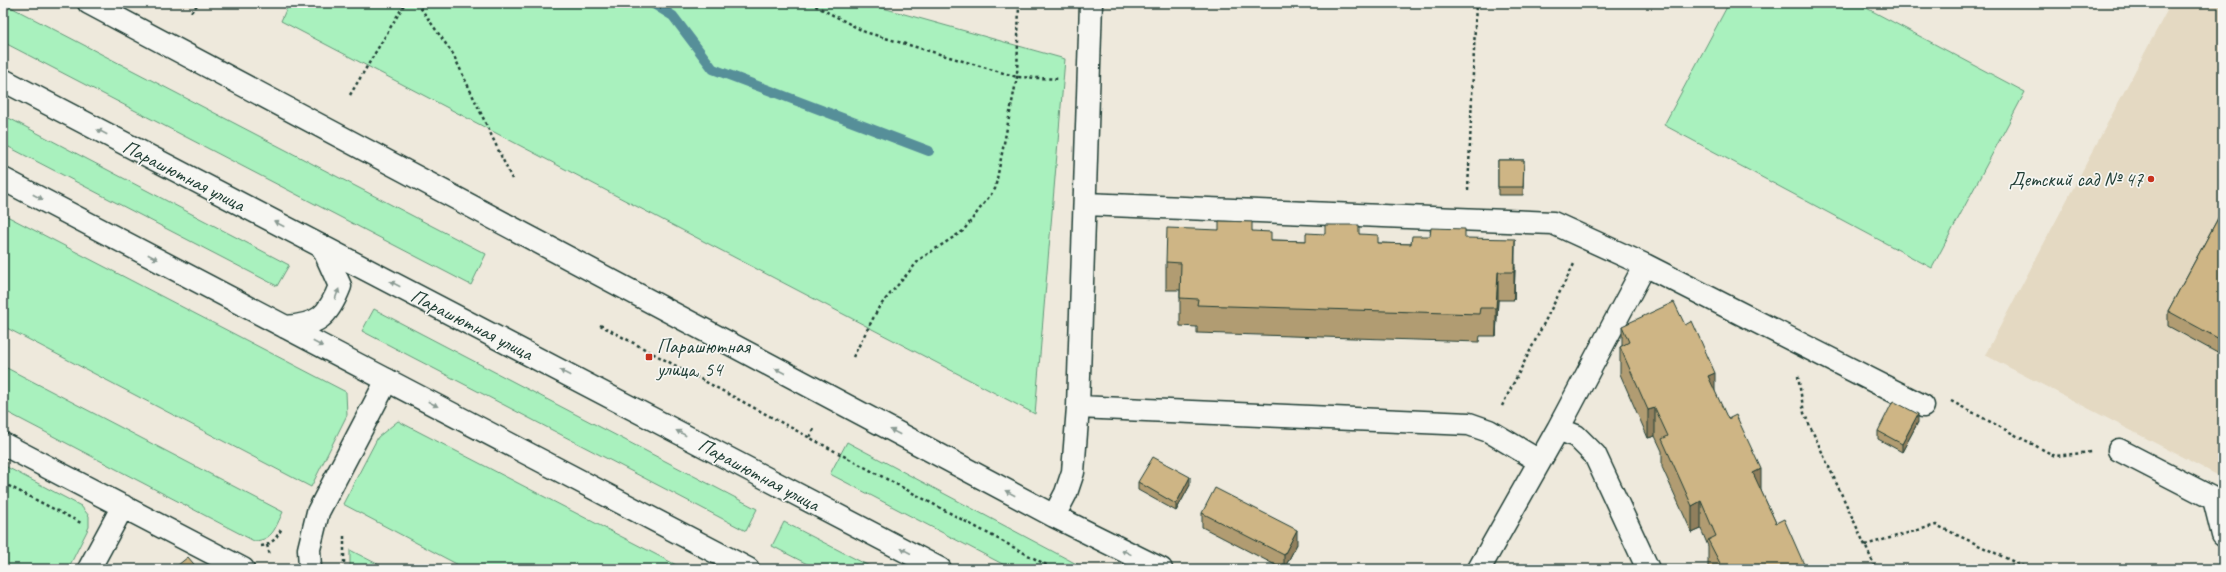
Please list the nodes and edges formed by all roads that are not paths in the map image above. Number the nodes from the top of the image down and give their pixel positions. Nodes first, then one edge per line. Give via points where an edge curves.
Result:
1 (89, 3) edge
2 (1091, 3) edge
3 (3, 80) edge
4 (3, 179) edge
5 (1085, 204) junction
6 (322, 246) junction
7 (1645, 265) junction
8 (285, 327) junction
9 (387, 380) junction
10 (1923, 406) road end
11 (1078, 407) junction
12 (1558, 429) junction
13 (3, 444) edge
14 (2119, 450) road end
15 (1539, 461) junction
16 (123, 506) junction
17 (1054, 516) junction
18 (2223, 536) edge
19 (89, 569) edge
20 (243, 569) edge
21 (310, 569) edge
22 (748, 569) edge
23 (940, 569) edge
24 (1160, 569) edge
25 (1479, 569) edge
26 (1648, 569) edge

17 -> 1 main road
2 - 5 main road
6 -> 3 main road, Парашютная улица
4 -> 8 main road
5 - 7 main road via 1553,223
5 - 11 main road
8 -> 6 main road via 306,326 323,317 334,303 340,286
23 -> 6 main road, Парашютная улица
7 - 10 main road
7 - 12 main road
8 -> 9 main road
9 - 21 main road via 318,512 309,549
9 -> 22 main road
11 - 15 main road via 1469,424 1489,431
11 - 17 main road via 1073,472
12 - 15 main road
12 - 26 main road via 1576,436 1595,455
13 - 16 main road
14 - 18 main road via 2214,499
15 - 25 main road
16 - 19 main road
16 - 20 main road
24 -> 17 main road

